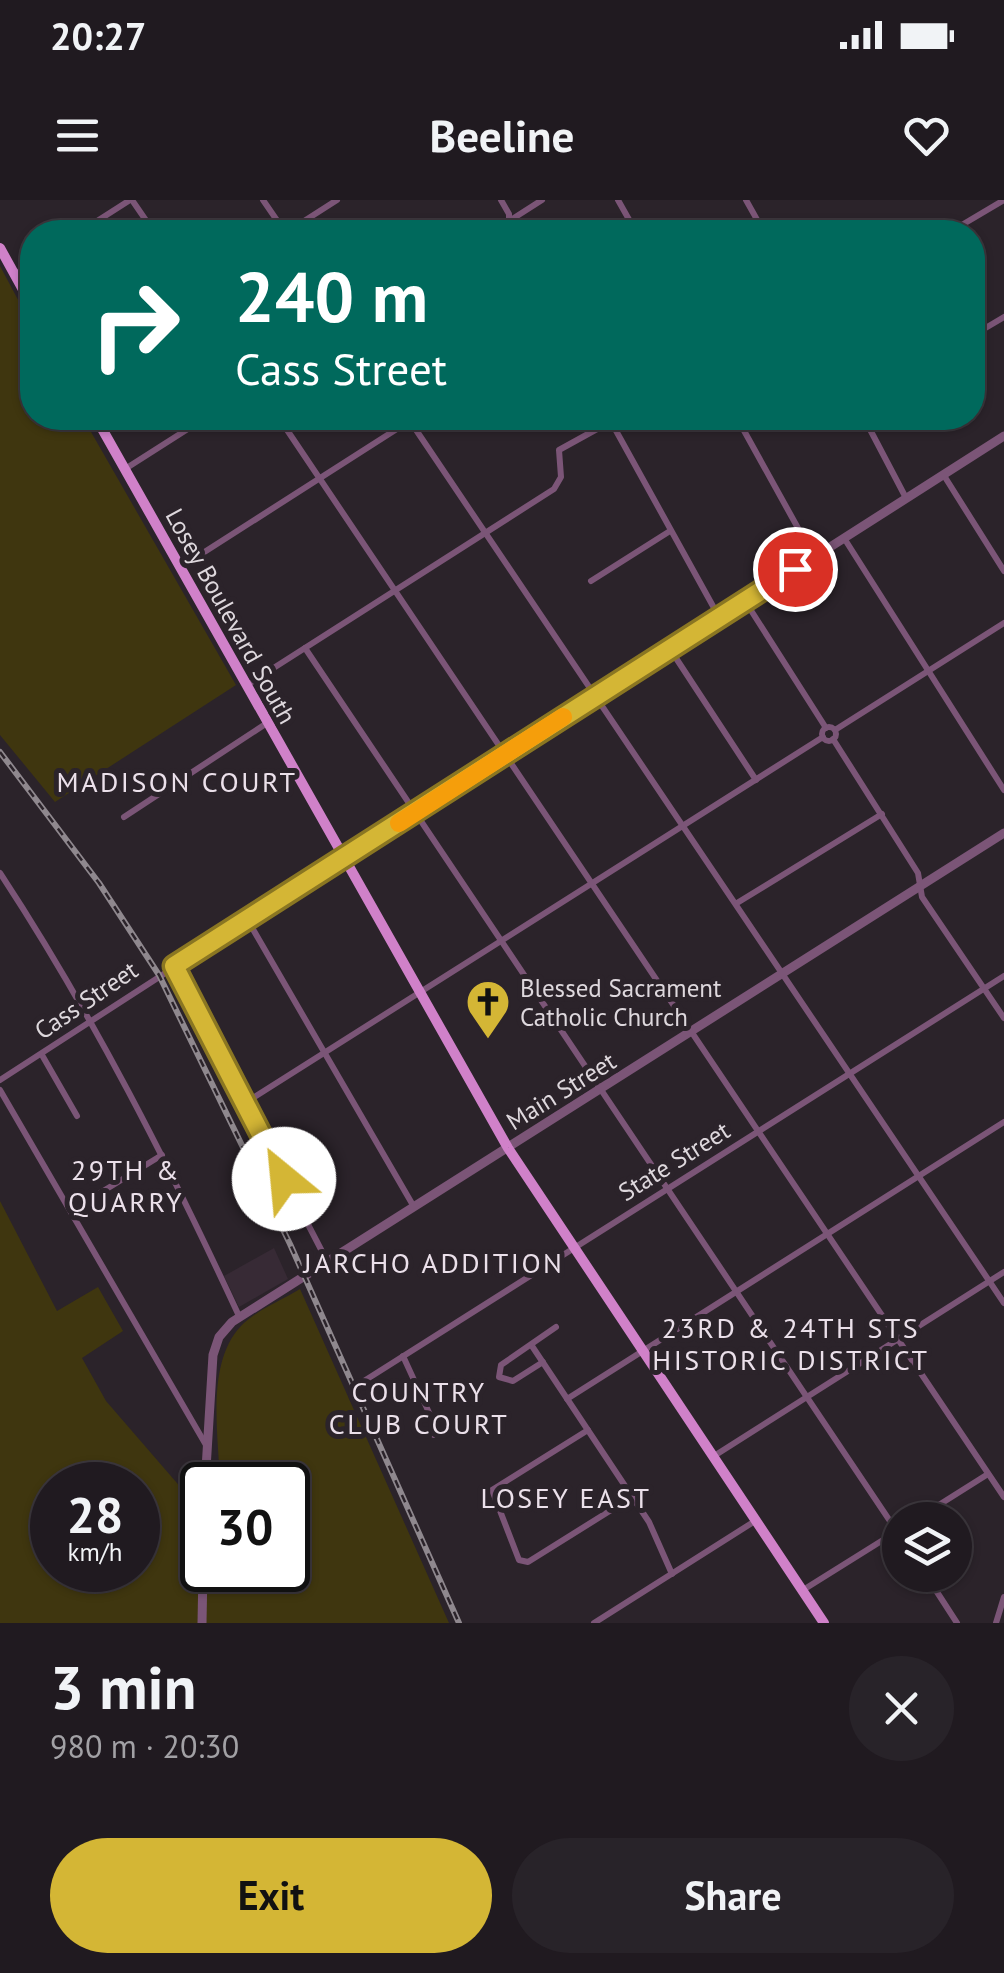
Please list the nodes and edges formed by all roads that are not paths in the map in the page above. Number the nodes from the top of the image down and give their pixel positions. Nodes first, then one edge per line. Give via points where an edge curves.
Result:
1 (132, 200) edge
2 (337, 200) edge
3 (542, 200) edge
4 (1004, 200) edge
5 (100, 220) edge
6 (305, 220) edge
7 (512, 220) edge
8 (970, 220) edge
9 (0, 248) edge
10 (20, 271) edge
11 (15, 274) junction
12 (20, 283) edge
13 (103, 430) edge
14 (187, 430) edge
15 (286, 430) edge
16 (393, 430) edge
17 (419, 430) edge
18 (593, 430) edge
19 (618, 430) edge
20 (744, 430) edge
21 (870, 430) edge
22 (1004, 436) edge
23 (126, 469) junction
24 (943, 474) junction
25 (320, 478) junction
26 (906, 498) junction
27 (488, 531) junction
28 (670, 531) junction
29 (844, 538) junction
30 (814, 556) junction
31 (180, 567) junction
32 (1004, 571) edge
33 (591, 582) dead end
34 (395, 590) junction
35 (746, 601) junction
36 (720, 618) junction
37 (1004, 623) edge
38 (304, 648) junction
39 (670, 649) junction
40 (928, 671) junction
41 (247, 685) junction
42 (596, 695) junction
43 (268, 722) junction
44 (830, 729) junction
45 (823, 737) junction
46 (833, 740) junction
47 (505, 754) junction
48 (756, 780) junction
49 (1004, 790) edge
50 (415, 812) junction
51 (882, 814) junction
52 (124, 817) dead end
53 (684, 826) junction
54 (1004, 833) edge
55 (343, 858) junction
56 (0, 874) edge
57 (593, 884) junction
58 (920, 885) junction
59 (737, 903) junction
60 (247, 919) junction
61 (502, 941) junction
62 (174, 966) junction
63 (784, 973) junction
64 (1004, 976) edge
65 (985, 988) junction
66 (419, 992) junction
67 (1004, 1018) edge
68 (88, 1024) junction
69 (692, 1031) junction
70 (42, 1054) junction
71 (323, 1054) junction
72 (850, 1073) junction
73 (1, 1078) edge
74 (601, 1089) junction
75 (0, 1090) edge
76 (245, 1104) junction
77 (77, 1116) dead end
78 (1004, 1122) edge
79 (759, 1131) junction
80 (508, 1148) junction
81 (162, 1154) junction
82 (920, 1176) junction
83 (668, 1188) junction
84 (100, 1194) dead end
85 (414, 1207) junction
86 (829, 1233) junction
87 (573, 1248) junction
88 (328, 1262) junction
89 (1004, 1272) edge
90 (989, 1281) junction
91 (738, 1291) junction
92 (1004, 1304) edge
93 (239, 1316) junction
94 (556, 1327) dead end
95 (900, 1338) junction
96 (532, 1346) junction
97 (642, 1352) junction
98 (404, 1356) junction
99 (543, 1362) junction
100 (364, 1380) dead end
101 (807, 1396) junction
102 (567, 1399) junction
103 (588, 1430) junction
104 (434, 1436) dead end
105 (209, 1451) junction
106 (712, 1457) junction
107 (208, 1462) edge
108 (988, 1474) junction
109 (632, 1497) junction
110 (1004, 1497) edge
111 (944, 1502) edge
112 (882, 1507) edge
113 (755, 1521) junction
114 (882, 1542) edge
115 (672, 1574) junction
116 (803, 1590) junction
117 (203, 1592) edge
118 (937, 1592) edge
119 (1004, 1598) edge
120 (820, 1622) edge
121 (202, 1623) edge
122 (594, 1623) edge
123 (957, 1623) edge
124 (996, 1623) edge

1 - 5 street
2 - 6 street
3 - 7 street
4 - 8 street
9 - 11 main road
10 - 11 street
11 - 12 main road
13 - 23 main road, Losey Boulevard South
14 - 23 street
15 - 25 street
16 - 25 street
17 - 27 street
18 - 27 street via 559,450 559,484
19 - 28 street
20 - 30 street
21 - 26 street
22 - 24 street, Cass Street
23 - 31 main road, Losey Boulevard South
24 - 26 street, Cass Street
24 - 32 street
25 - 31 street
25 - 34 street
26 - 29 street, Cass Street
27 - 34 street
27 - 42 street
28 - 33 street
28 - 36 street
29 - 30 street, Cass Street
29 - 40 street
30 - 35 street, Cass Street
31 - 41 main road, Losey Boulevard South
34 - 38 street
34 - 47 street
35 - 36 street, Cass Street
35 - 44 street
36 - 39 street, Cass Street
37 - 40 street
38 - 41 street
38 - 50 street
39 - 42 street, Cass Street
39 - 48 street
40 - 44 street
40 - 49 street
41 - 43 main road, Losey Boulevard South
42 - 47 street, Cass Street
42 - 53 street
43 - 52 street
43 - 55 main road, Losey Boulevard South
44 - 45 street
44 - 46 street
45 - 46 street
45 - 48 street
46 - 51 street
47 - 50 street, Cass Street
47 - 57 street
48 - 53 street
50 - 55 street, Cass Street
50 - 61 street
51 - 58 street
51 - 59 street
53 - 57 street
53 - 59 street
54 - 58 street, Main Street
55 - 60 street, Cass Street
55 - 66 main road, Losey Boulevard South
56 - 68 street
57 - 61 street
57 - 69 street
58 - 63 street, Main Street
58 - 65 street
59 - 63 street
60 - 62 street, Cass Street
60 - 71 street
61 - 66 street
61 - 74 street
62 - 68 street, Cass Street
62 - 76 street
63 - 69 street, Main Street
63 - 72 street
64 - 65 street, State Street
65 - 67 street
65 - 72 street, State Street
66 - 71 street
66 - 80 main road, Losey Boulevard South
68 - 70 street, Cass Street
68 - 81 street
69 - 74 street, Main Street
69 - 79 street
70 - 73 street, Cass Street
70 - 77 street
71 - 76 street
71 - 85 street
72 - 79 street, State Street
72 - 82 street
74 - 80 street, Main Street
74 - 83 street
75 - 105 street
76 - 88 street
78 - 82 street
79 - 83 street, State Street
79 - 86 street
80 - 85 street, Main Street
80 - 87 main road, Losey Boulevard South
81 - 84 street
81 - 93 street
82 - 86 street
82 - 90 street
83 - 87 street, State Street
83 - 91 street
85 - 88 street, Main Street
86 - 91 street
86 - 95 street
87 - 97 main road, Losey Boulevard South
87 - 98 street, State Street
88 - 93 street, Main Street
89 - 90 street
90 - 92 street
90 - 95 street
91 - 97 street
91 - 101 street
93 - 105 street via 219,1336 213,1355
94 - 96 street
95 - 101 street
95 - 108 street
96 - 99 street
96 - 99 street via 501,1365 499,1377 513,1381
97 - 102 street
97 - 106 main road, Losey Boulevard South
98 - 100 street, State Street
98 - 104 street
99 - 102 street
101 - 106 street
101 - 112 street
102 - 103 street
103 - 109 street
103 - 109 street via 492,1490 522,1563
105 - 107 street
106 - 113 main road, Losey Boulevard South
108 - 110 street
108 - 111 street
109 - 115 street
113 - 115 street
113 - 116 main road, Losey Boulevard South
114 - 116 street
115 - 122 street
116 - 120 main road, Losey Boulevard South
117 - 121 street
118 - 123 street
119 - 124 street

